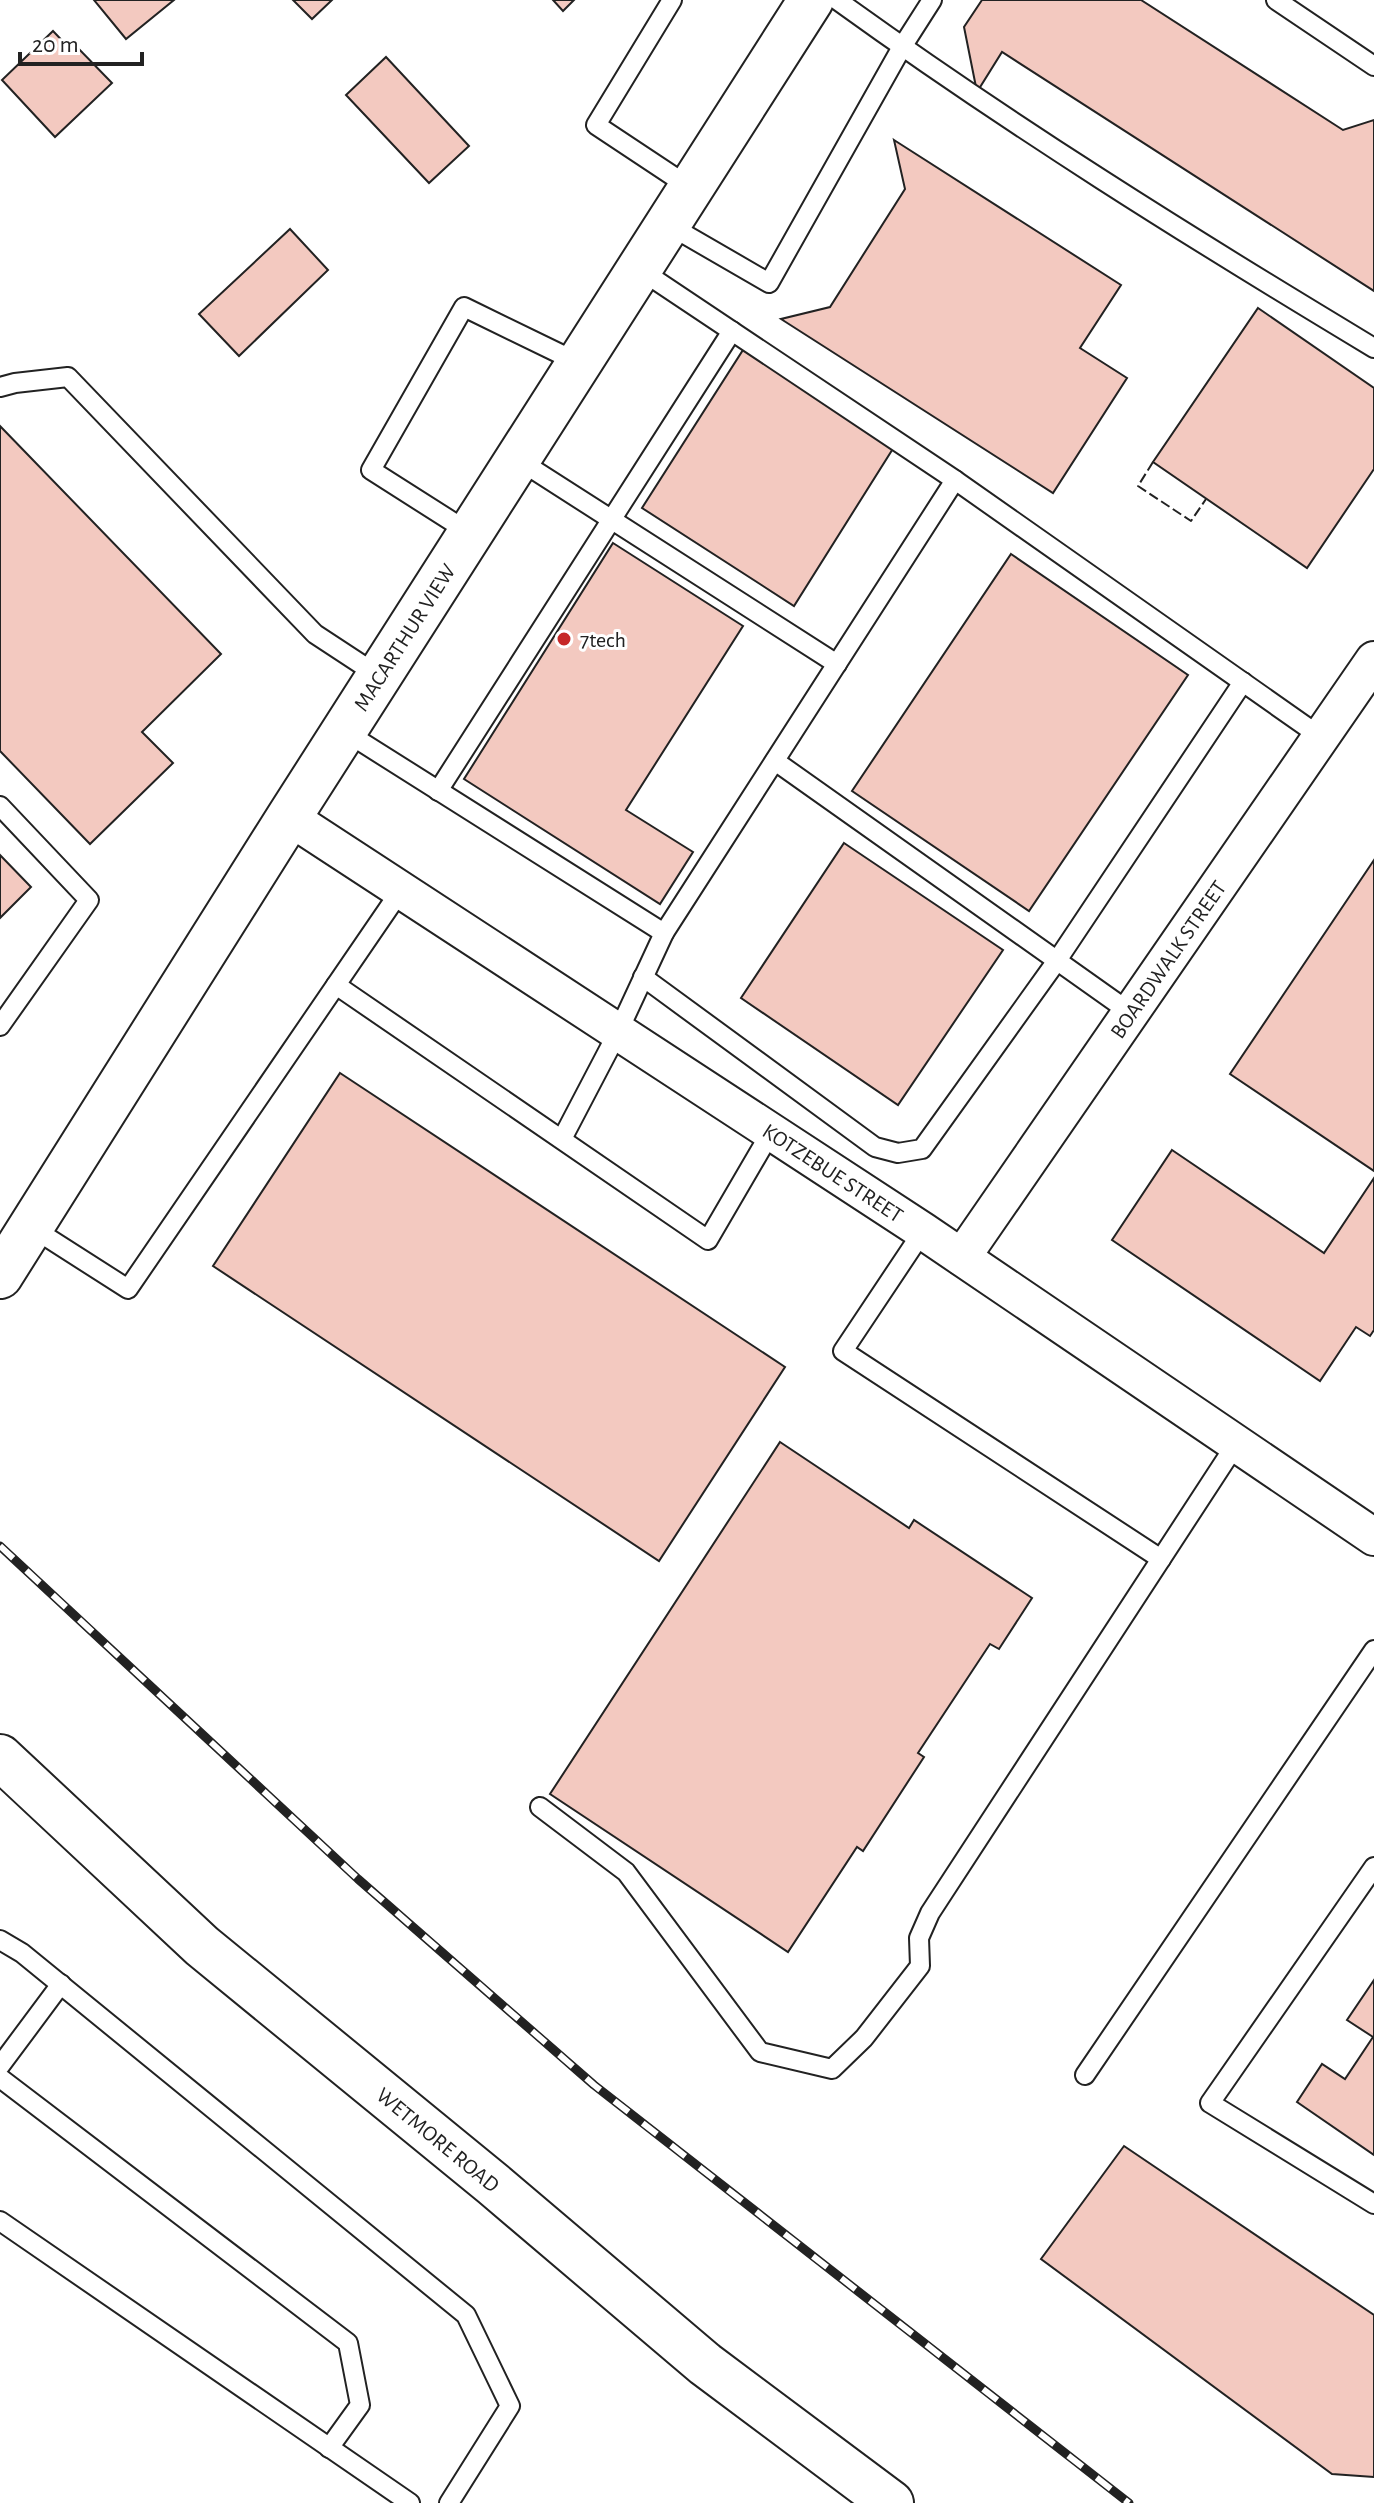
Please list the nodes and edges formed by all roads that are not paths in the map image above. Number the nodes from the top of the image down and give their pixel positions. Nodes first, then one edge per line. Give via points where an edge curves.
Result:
1 (672, 0) edge
2 (932, 0) edge
3 (1276, 0) edge
4 (810, 4) edge
5 (902, 47) junction
6 (1374, 66) edge
7 (691, 188) junction
8 (667, 224) junction
9 (639, 269) junction
10 (732, 331) junction
11 (1374, 348) edge
12 (579, 363) junction
13 (0, 387) edge
14 (517, 459) junction
15 (955, 480) junction
16 (613, 520) junction
17 (470, 533) junction
18 (1374, 660) edge
19 (837, 664) junction
20 (379, 676) junction
21 (1243, 682) junction
22 (344, 731) junction
23 (1321, 737) junction
24 (775, 761) junction
25 (438, 791) junction
26 (0, 806) edge
27 (289, 817) junction
28 (401, 890) junction
29 (664, 933) junction
30 (1056, 962) junction
31 (643, 977) junction
32 (336, 985) junction
33 (1131, 1013) junction
34 (0, 1026) edge
35 (618, 1032) junction
36 (771, 1132) junction
37 (562, 1139) junction
38 (31, 1227) junction
39 (923, 1231) junction
40 (962, 1257) junction
41 (0, 1276) edge
42 (1236, 1444) junction
43 (1374, 1537) edge
44 (1161, 1559) junction
45 (1374, 1650) edge
46 (0, 1757) edge
47 (540, 1807) dead end
48 (1374, 1867) edge
49 (0, 1940) edge
50 (61, 1984) junction
51 (0, 2066) edge
52 (1085, 2075) dead end
53 (0, 2078) edge
54 (1374, 2204) edge
55 (0, 2221) edge
56 (329, 2448) junction
57 (410, 2503) edge
58 (449, 2503) edge
59 (891, 2503) edge

1 - 7 lane via 596,125
2 - 5 lane
3 - 6 lane
4 - 5 lane
4 - 7 street, MACARTHUR VIEW
5 - 8 lane via 769,283
5 - 11 lane via 1159,218
7 - 8 street, MACARTHUR VIEW
8 - 9 street, MACARTHUR VIEW
9 - 10 lane
9 - 12 street, MACARTHUR VIEW
10 - 15 lane
10 - 16 lane
12 - 14 street, MACARTHUR VIEW
12 - 17 lane via 464,307 371,470
13 - 20 lane via 68,377 315,634
14 - 16 lane
14 - 17 street, MACARTHUR VIEW
15 - 19 lane
15 - 21 lane
16 - 19 lane
16 - 25 lane
17 - 20 street, MACARTHUR VIEW
18 - 23 street, BOARDWALK STREET
19 - 24 lane
20 - 22 street, MACARTHUR VIEW
21 - 23 lane
21 - 30 lane
22 - 25 lane
22 - 27 street, MACARTHUR VIEW
23 - 33 street, BOARDWALK STREET
24 - 29 lane
24 - 30 lane
25 - 29 lane
26 - 34 lane via 89,900
27 - 28 street, KOTZEBUE STREET
27 - 38 street, MACARTHUR VIEW
28 - 32 lane
28 - 35 street, KOTZEBUE STREET
29 - 31 lane
30 - 31 lane via 922,1149 898,1153 875,1147
30 - 33 lane
31 - 35 lane
32 - 37 lane
32 - 38 lane via 128,1289
33 - 40 street, BOARDWALK STREET
35 - 36 street, KOTZEBUE STREET
35 - 37 lane
36 - 37 lane via 708,1240
36 - 39 street, KOTZEBUE STREET
38 - 41 street, MACARTHUR VIEW
39 - 40 street, KOTZEBUE STREET
39 - 44 lane via 843,1351
40 - 42 street, KOTZEBUE STREET
42 - 43 street, KOTZEBUE STREET
42 - 44 lane
44 - 47 lane via 930,1913 919,1938 920,1966 864,2038 832,2069 760,2052 626,1872
45 - 52 lane
46 - 59 street, WETMORE ROAD via 202,1946 705,2364
48 - 54 lane via 1210,2103
49 - 50 lane
50 - 51 lane
50 - 58 lane via 466,2315 510,2406
53 - 56 lane via 348,2343 360,2405
55 - 56 lane
56 - 57 lane

